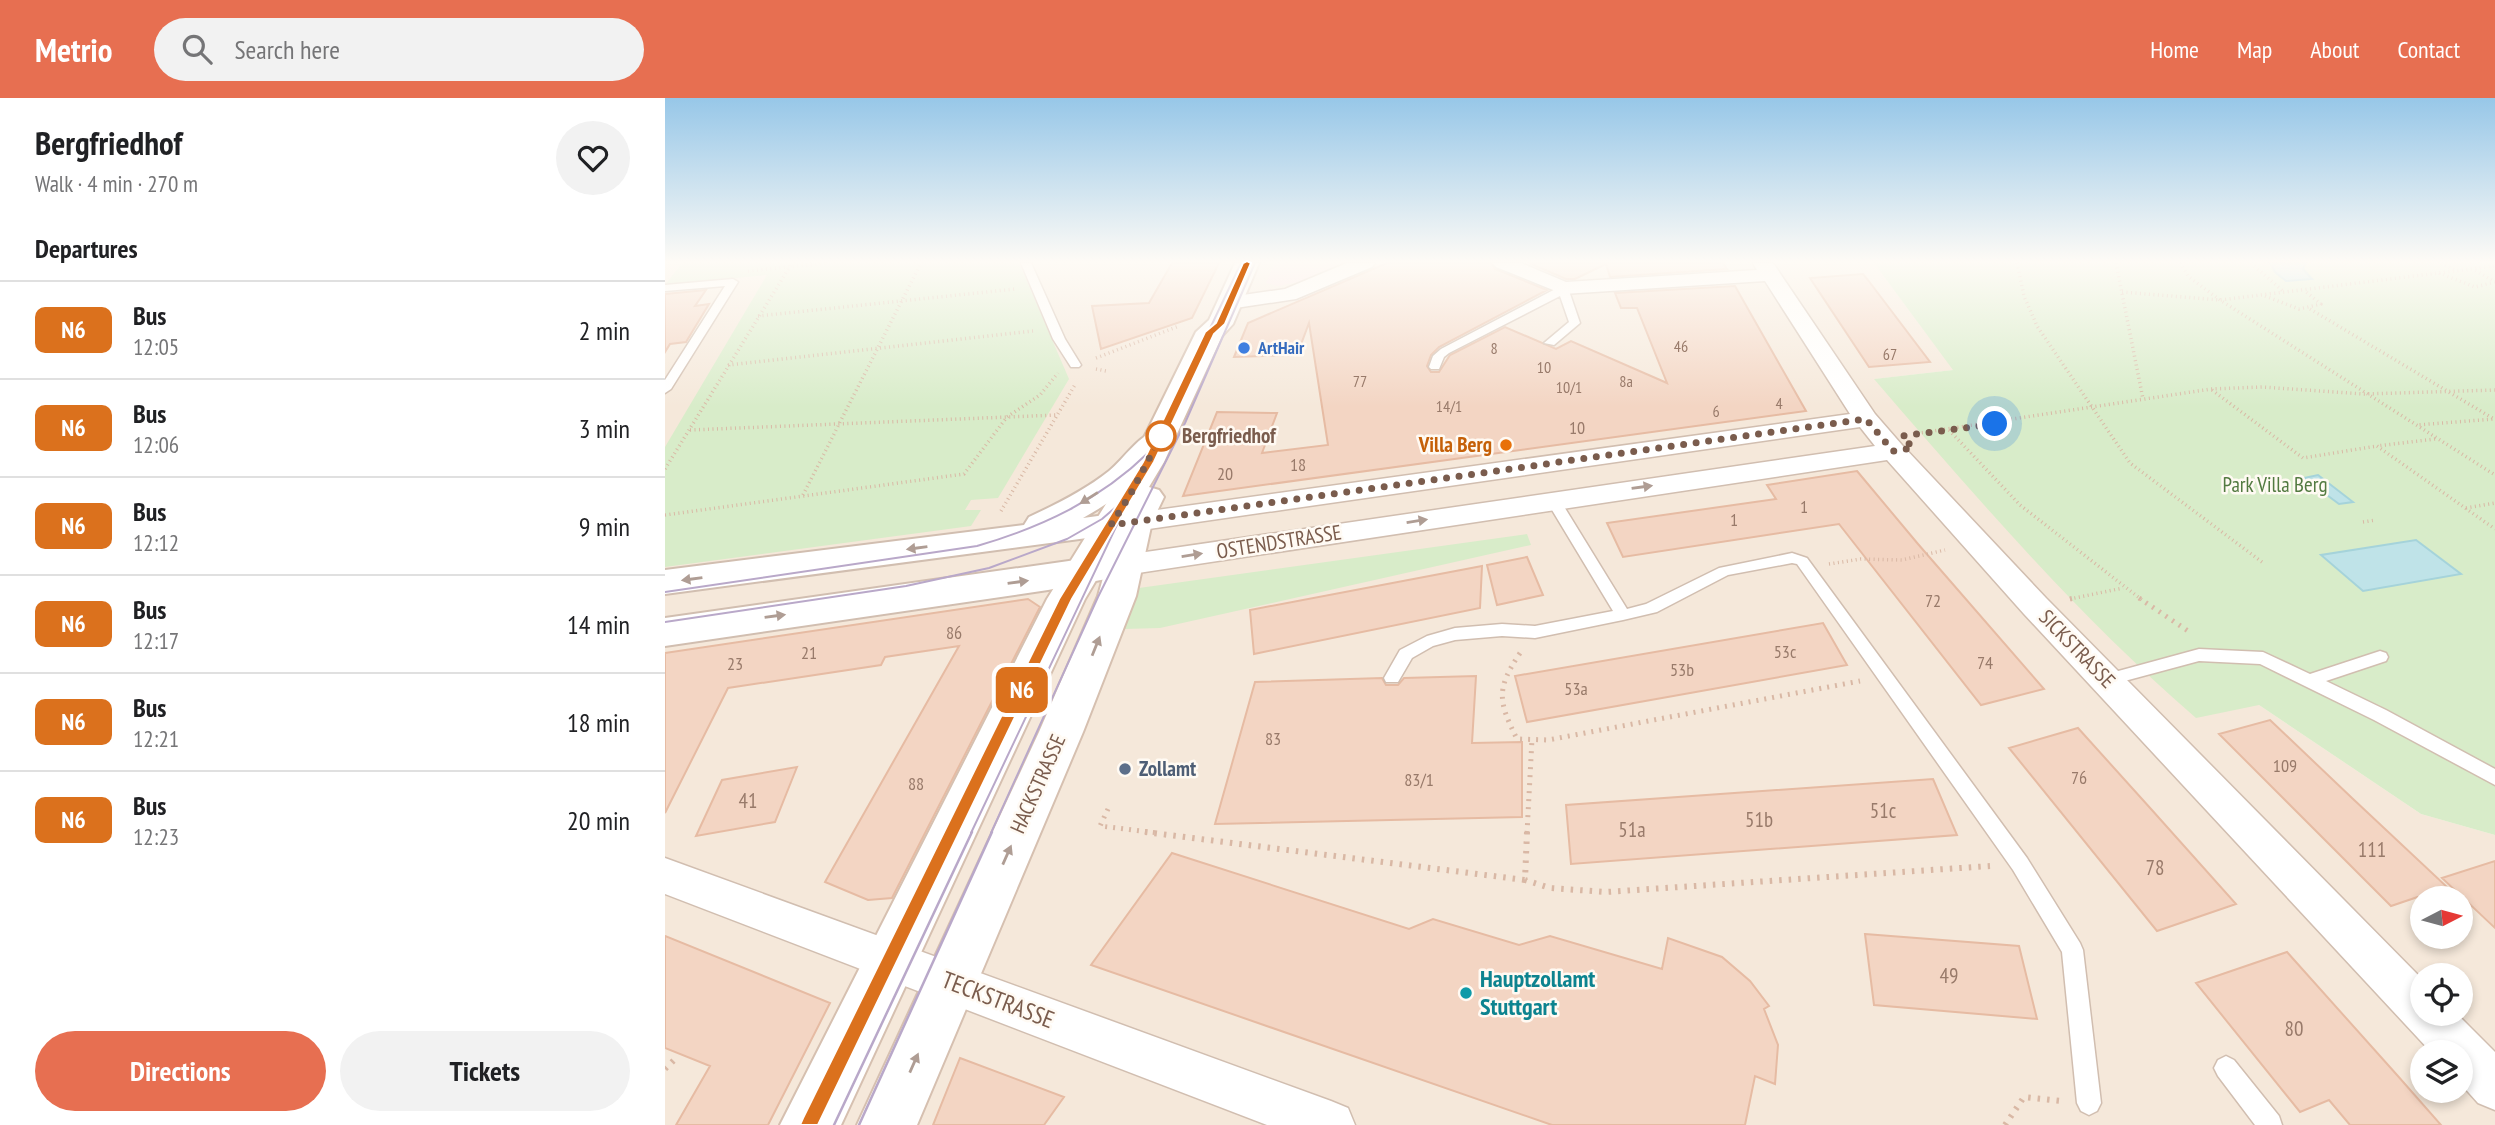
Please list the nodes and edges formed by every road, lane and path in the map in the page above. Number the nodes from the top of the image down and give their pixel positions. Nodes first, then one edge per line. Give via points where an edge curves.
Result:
1 (715, 311) edge
2 (761, 311) edge
3 (810, 311) edge
4 (897, 311) edge
5 (1047, 311) edge
6 (1231, 311) edge
7 (1519, 311) edge
8 (1571, 311) edge
9 (1795, 311) edge
10 (2030, 311) edge
11 (2125, 311) edge
12 (2237, 311) edge
13 (2314, 311) edge
14 (1224, 313) junction
15 (758, 316) junction
16 (1182, 325) dead end
17 (1041, 330) dead end
18 (1550, 343) dead end
19 (877, 348) junction
20 (1120, 350) dead end
21 (728, 365) junction
22 (1075, 365) joint
23 (1435, 367) dead end
24 (665, 389) edge
25 (2211, 389) junction
26 (2495, 390) edge
27 (2452, 393) junction
28 (2364, 394) junction
29 (1040, 395) dead end
30 (2143, 399) junction
31 (2095, 409) junction
32 (1057, 415) junction
33 (1007, 417) junction
34 (1866, 419) junction
35 (2495, 419) edge
36 (839, 424) junction
37 (2416, 425) junction
38 (1949, 429) junction
39 (690, 430) junction
40 (1160, 439) junction
41 (2436, 439) junction
42 (2377, 446) junction
43 (1893, 451) junction
44 (665, 469) edge
45 (2495, 475) edge
46 (803, 495) junction
47 (1553, 500) junction
48 (2495, 503) edge
49 (2465, 508) junction
50 (665, 515) edge
51 (2376, 520) dead end
52 (2363, 522) dead end
53 (2495, 529) edge
54 (989, 539) junction
55 (1977, 543) junction
56 (1113, 546) junction
57 (1861, 559) dead end
58 (2262, 562) dead end
59 (665, 582) edge
60 (2124, 588) junction
61 (955, 590) junction
62 (2071, 598) dead end
63 (1623, 615) junction
64 (665, 632) edge
65 (1535, 632) junction
66 (2225, 656) junction
67 (2380, 657) dead end
68 (1885, 676) junction
69 (1392, 678) dead end
70 (2106, 680) junction
71 (2310, 680) junction
72 (1532, 739) junction
73 (2495, 778) edge
74 (1108, 809) dead end
75 (2020, 864) junction
76 (665, 876) edge
77 (1525, 880) junction
78 (890, 958) junction
79 (951, 981) junction
80 (2410, 997) edge
81 (2437, 1026) edge
82 (674, 1060) dead end
83 (2226, 1068) dead end
84 (665, 1069) edge
85 (2495, 1086) edge
86 (2089, 1103) joint
87 (810, 1125) edge
88 (887, 1125) edge
89 (1331, 1125) edge
90 (2005, 1125) edge
91 (2270, 1125) edge

1 - 24 lane
2 - 15 path
3 - 15 path
4 - 19 path
5 - 22 lane
6 - 14 street
7 - 23 lane via 1445,351
8 - 18 lane via 1575,323
9 - 34 street, SICKSTRASSE
10 - 31 path
11 - 30 path
12 - 28 path
13 - 27 path
14 - 40 main road, HACKSTRASSE via 1210,332
14 - 56 main road, HACKSTRASSE via 1217,351
15 - 21 path
16 - 20 path
17 - 19 path
19 - 21 path
19 - 36 path
21 - 39 path
22 - 32 path via 1081,374
25 - 28 path via 2262,387
25 - 30 path
25 - 42 path via 2303,458
26 - 27 path
27 - 28 path
27 - 35 path
28 - 37 path
29 - 33 path
30 - 31 path
31 - 38 path
31 - 58 path via 2130,463
32 - 33 path
32 - 54 path
33 - 36 path
33 - 46 path via 964,474
34 - 43 street, SICKSTRASSE
34 - 56 street, OSTENDSTRASSE
35 - 37 path
36 - 39 path
36 - 46 path
37 - 41 path
38 - 43 path via 1902,436 1913,448
38 - 60 path via 2020,505
39 - 44 path
40 -> 54 main road via 1140,461 1091,498
40 - 56 main road, HACKSTRASSE via 1130,495
41 - 42 path
41 - 45 path
42 - 49 path
47 -> 43 street, OSTENDSTRASSE
43 - 55 street, SICKSTRASSE
46 - 50 path
56 -> 47 street, OSTENDSTRASSE
47 - 63 lane
48 - 49 path
49 - 53 path
51 - 52 path
54 - 56 main road, OSTENDSTRASSE
54 -> 59 main road, OSTENDSTRASSE
54 - 61 main road via 977,546 986,556 976,572
55 - 57 path via 1902,560
55 - 70 street, SICKSTRASSE
61 -> 56 main road, OSTENDSTRASSE
56 - 78 main road, HACKSTRASSE
79 -> 56 main road, HACKSTRASSE via 1117,596
60 - 62 path
60 - 66 path
64 -> 61 main road, OSTENDSTRASSE
63 - 65 lane
63 - 68 lane via 1651,608 1724,571 1792,558 1802,561
65 - 69 lane via 1455,634 1427,642 1406,654
65 - 72 path via 1504,677 1503,711 1517,739
66 - 70 lane via 2199,655
66 - 71 lane via 2263,658
67 - 71 lane
68 - 72 path
68 - 75 lane
70 - 80 street, SICKSTRASSE
71 - 73 lane
72 - 77 path
74 - 77 path via 1100,826
75 - 77 path via 1606,892 1550,888
75 - 86 lane via 2072,950
76 - 78 street, TECKSTRASSE
78 - 79 street, TECKSTRASSE
78 - 87 main road, HACKSTRASSE
88 -> 79 main road, HACKSTRASSE
79 - 89 street, TECKSTRASSE
81 - 85 street, SICKSTRASSE
82 - 84 path
83 - 91 lane
86 - 90 path via 2024,1097

